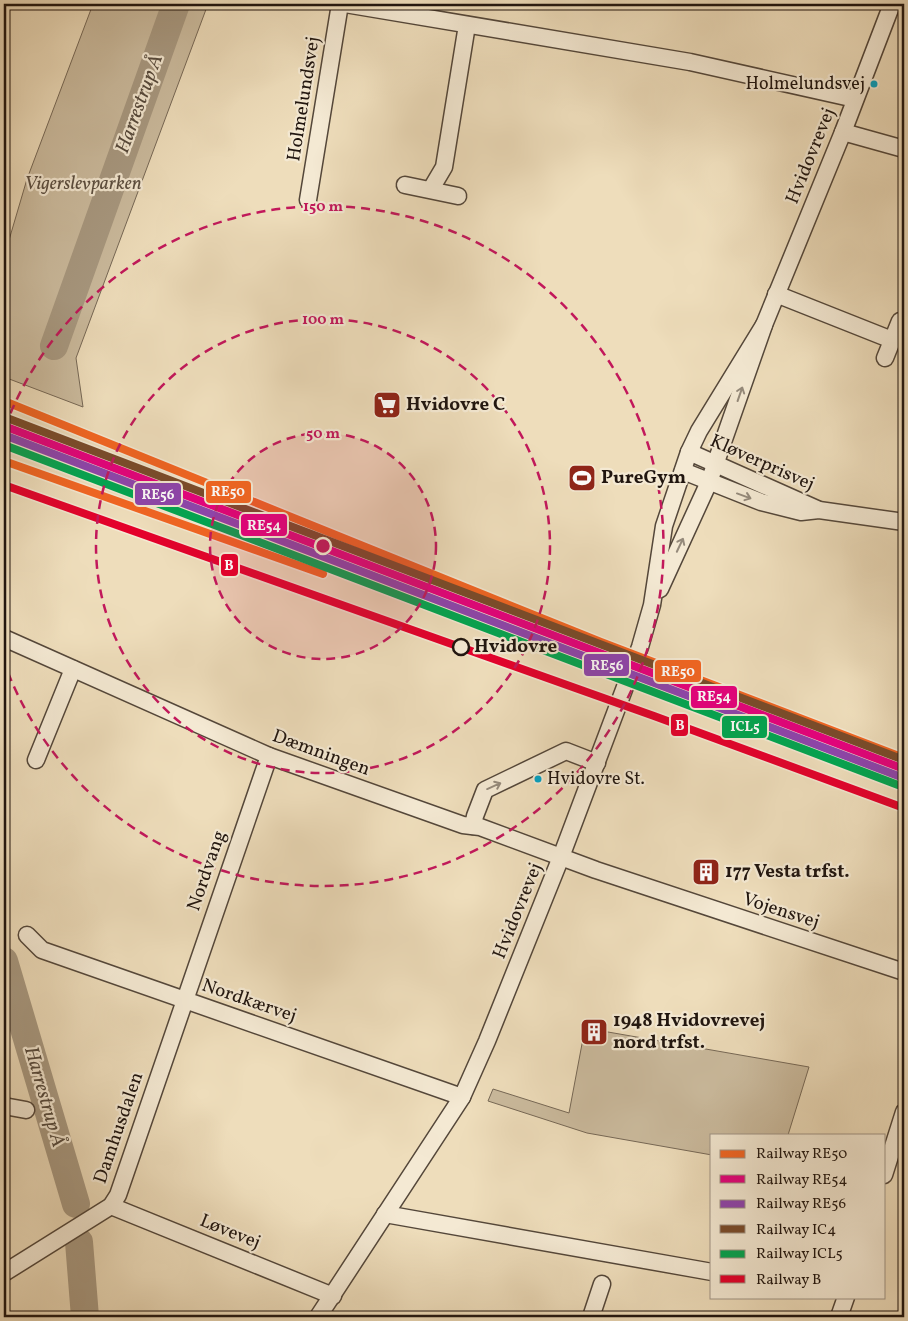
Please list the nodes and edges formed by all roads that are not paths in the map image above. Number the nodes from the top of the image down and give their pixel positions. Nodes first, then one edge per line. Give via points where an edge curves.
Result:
1 (340, 4) edge
2 (345, 4) edge
3 (892, 4) edge
4 (467, 25) junction
5 (854, 99) junction
6 (843, 132) junction
7 (904, 150) edge
8 (405, 185) dead end
9 (431, 190) junction
10 (458, 196) dead end
11 (308, 200) dead end
12 (776, 294) junction
13 (900, 321) dead end
14 (764, 325) junction
15 (892, 340) junction
16 (885, 358) dead end
17 (689, 452) junction
18 (716, 464) junction
19 (682, 471) junction
20 (709, 482) junction
21 (819, 510) junction
22 (904, 522) edge
23 (652, 605) junction
24 (4, 638) edge
25 (73, 669) junction
26 (268, 756) junction
27 (36, 760) dead end
28 (597, 763) junction
29 (473, 826) junction
30 (561, 857) junction
31 (27, 935) dead end
32 (904, 972) edge
33 (184, 999) junction
34 (462, 1097) junction
35 (4, 1106) edge
36 (26, 1110) dead end
37 (904, 1112) edge
38 (886, 1169) edge
39 (111, 1206) junction
40 (385, 1214) junction
41 (710, 1272) edge
42 (4, 1273) edge
43 (602, 1284) dead end
44 (333, 1296) junction
45 (846, 1298) edge
46 (318, 1317) edge
47 (591, 1317) edge
48 (839, 1317) edge

1 - 11 street, Holmelundsvej
2 - 4 street
3 - 5 street, Hvidovrevej
4 - 5 street via 690,62
4 - 9 street via 444,167
5 - 6 street, Hvidovrevej
6 - 7 street
6 - 12 street, Hvidovrevej
8 - 9 street
9 - 10 street
12 - 14 street, Hvidovrevej
12 - 15 street
13 - 15 street
14 - 17 street, Hvidovrevej
18 -> 14 street, Hvidovrevej
15 - 16 street
17 - 18 street, Kløverprisvej
17 - 19 street, Hvidovrevej
18 - 20 street, Hvidovrevej
18 - 21 street, Kløverprisvej
19 - 20 street, Kløverprisvej
19 - 23 street, Hvidovrevej via 664,526
20 -> 21 street, Kløverprisvej via 760,502 801,512
23 -> 20 street, Hvidovrevej
21 - 22 street, Kløverprisvej
23 - 28 street, Hvidovrevej via 640,648
24 - 25 street, Dæmningen
25 - 26 street, Dæmningen
25 - 27 street
26 - 29 street, Dæmningen via 462,825
26 - 33 street, Nordvang
29 -> 28 street via 485,790 566,751
28 - 30 street, Hvidovrevej
29 - 30 street, Dæmningen
30 - 32 street, Vojensvej
30 - 34 street, Hvidovrevej
31 - 33 street, Nordkærvej via 42,950
33 - 34 street, Nordkærvej
33 - 39 street, Damhusdalen via 118,1195
34 - 40 street, Hvidovrevej
35 - 36 street
37 - 38 street
39 - 42 street, Damhusdalen
39 - 44 street, Løvevej
40 - 41 street
40 - 44 street, Hvidovrevej
43 - 47 street
44 - 46 street, Hvidovrevej
45 - 48 street

